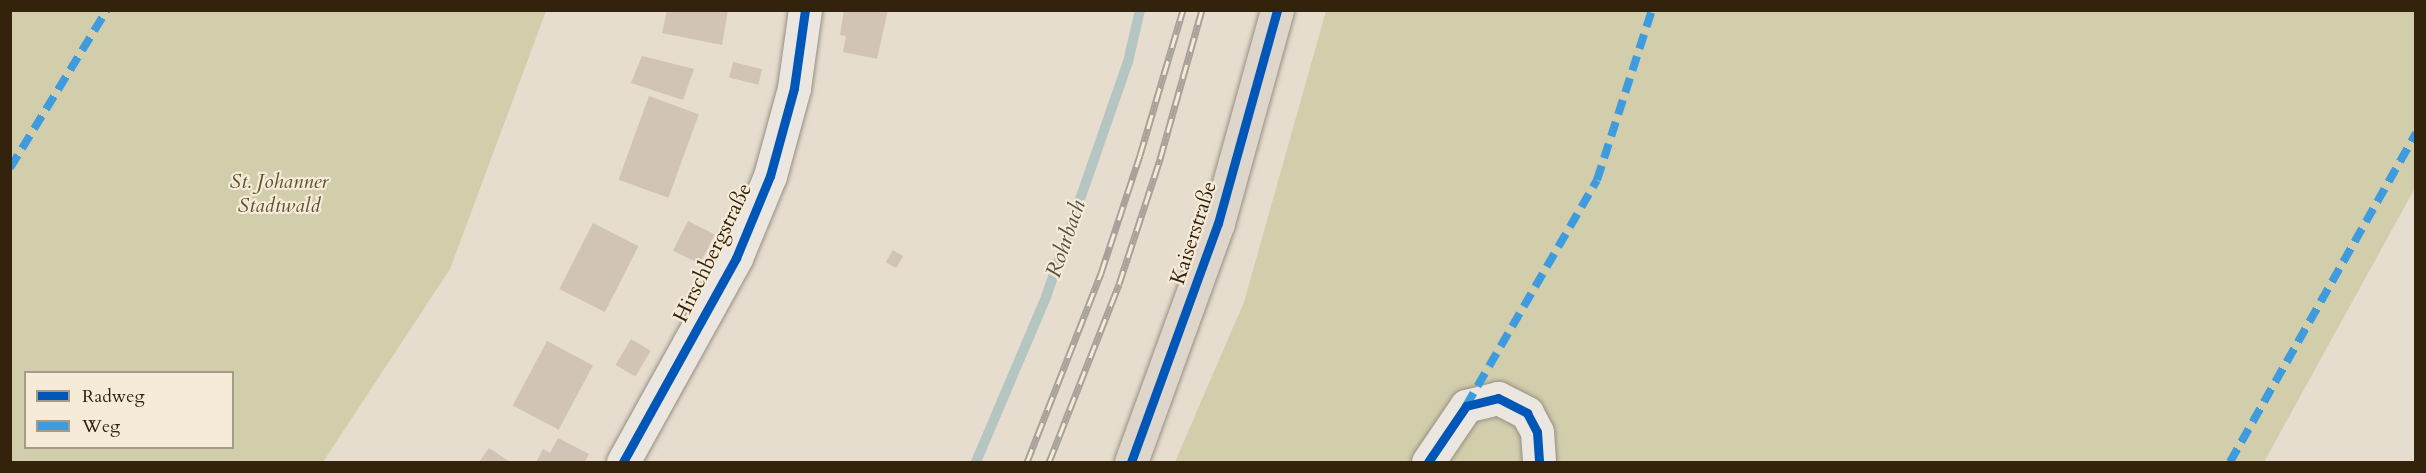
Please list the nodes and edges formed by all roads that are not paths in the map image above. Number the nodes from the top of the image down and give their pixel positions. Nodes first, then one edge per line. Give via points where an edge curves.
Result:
1 (805, 10) edge
2 (1277, 10) edge
3 (623, 462) edge
4 (1131, 462) edge
5 (1428, 462) edge
6 (1539, 462) edge

1 - 3 street, Hirschbergstraße via 794,88 770,176 736,258
2 - 4 main road, Kaiserstraße via 1218,223
5 - 6 street via 1466,406 1498,398 1527,413 1537,432

